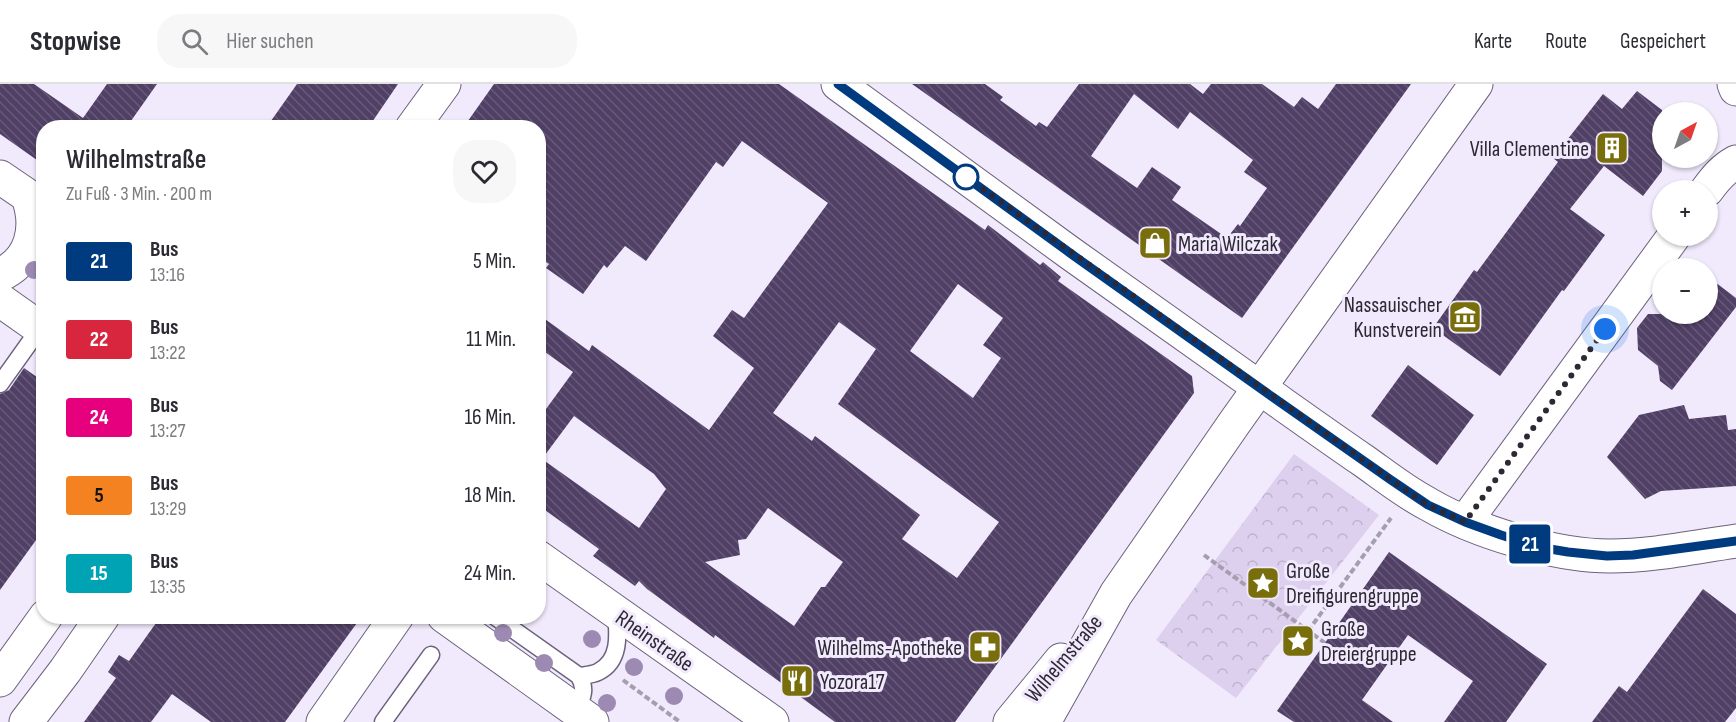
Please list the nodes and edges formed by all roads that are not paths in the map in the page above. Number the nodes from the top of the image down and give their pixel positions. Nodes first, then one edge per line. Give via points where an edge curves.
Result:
1 (444, 84) edge
2 (838, 84) edge
3 (1476, 84) edge
4 (1734, 84) edge
5 (1736, 89) edge
6 (418, 120) edge
7 (1736, 162) edge
8 (0, 177) edge
9 (1715, 180) edge
10 (36, 202) edge
11 (1667, 246) edge
12 (0, 275) edge
13 (0, 300) edge
14 (36, 325) edge
15 (36, 337) edge
16 (0, 384) edge
17 (1260, 388) junction
18 (1465, 522) junction
19 (1736, 541) edge
20 (546, 563) edge
21 (1116, 594) junction
22 (616, 612) junction
23 (40, 624) edge
24 (98, 624) edge
25 (391, 624) edge
26 (455, 624) edge
27 (505, 624) edge
28 (431, 655) dead end
29 (579, 676) junction
30 (0, 680) edge
31 (585, 717) edge
32 (26, 722) edge
33 (323, 722) edge
34 (383, 722) edge
35 (772, 722) edge
36 (1010, 722) edge
37 (1044, 722) edge

1 - 6 main road
2 - 17 main road
3 - 17 main road, Wilhelmstraße
4 - 5 main road
7 - 9 main road
8 - 10 main road
10 - 12 main road via 31,241 25,254
11 - 18 main road
13 - 14 main road
15 - 16 lane
17 - 18 main road via 1428,505
17 - 21 main road, Wilhelmstraße
18 - 19 main road via 1538,547 1607,556
20 - 22 main road, Rheinstraße
21 - 36 main road, Wilhelmstraße
21 - 37 main road, Wilhelmstraße
22 - 29 lane via 617,648 605,667
22 - 35 main road, Rheinstraße
23 - 30 main road
24 - 32 main road
25 - 33 main road
26 - 31 main road
27 - 29 lane
28 - 34 lane
29 - 31 lane via 584,684

